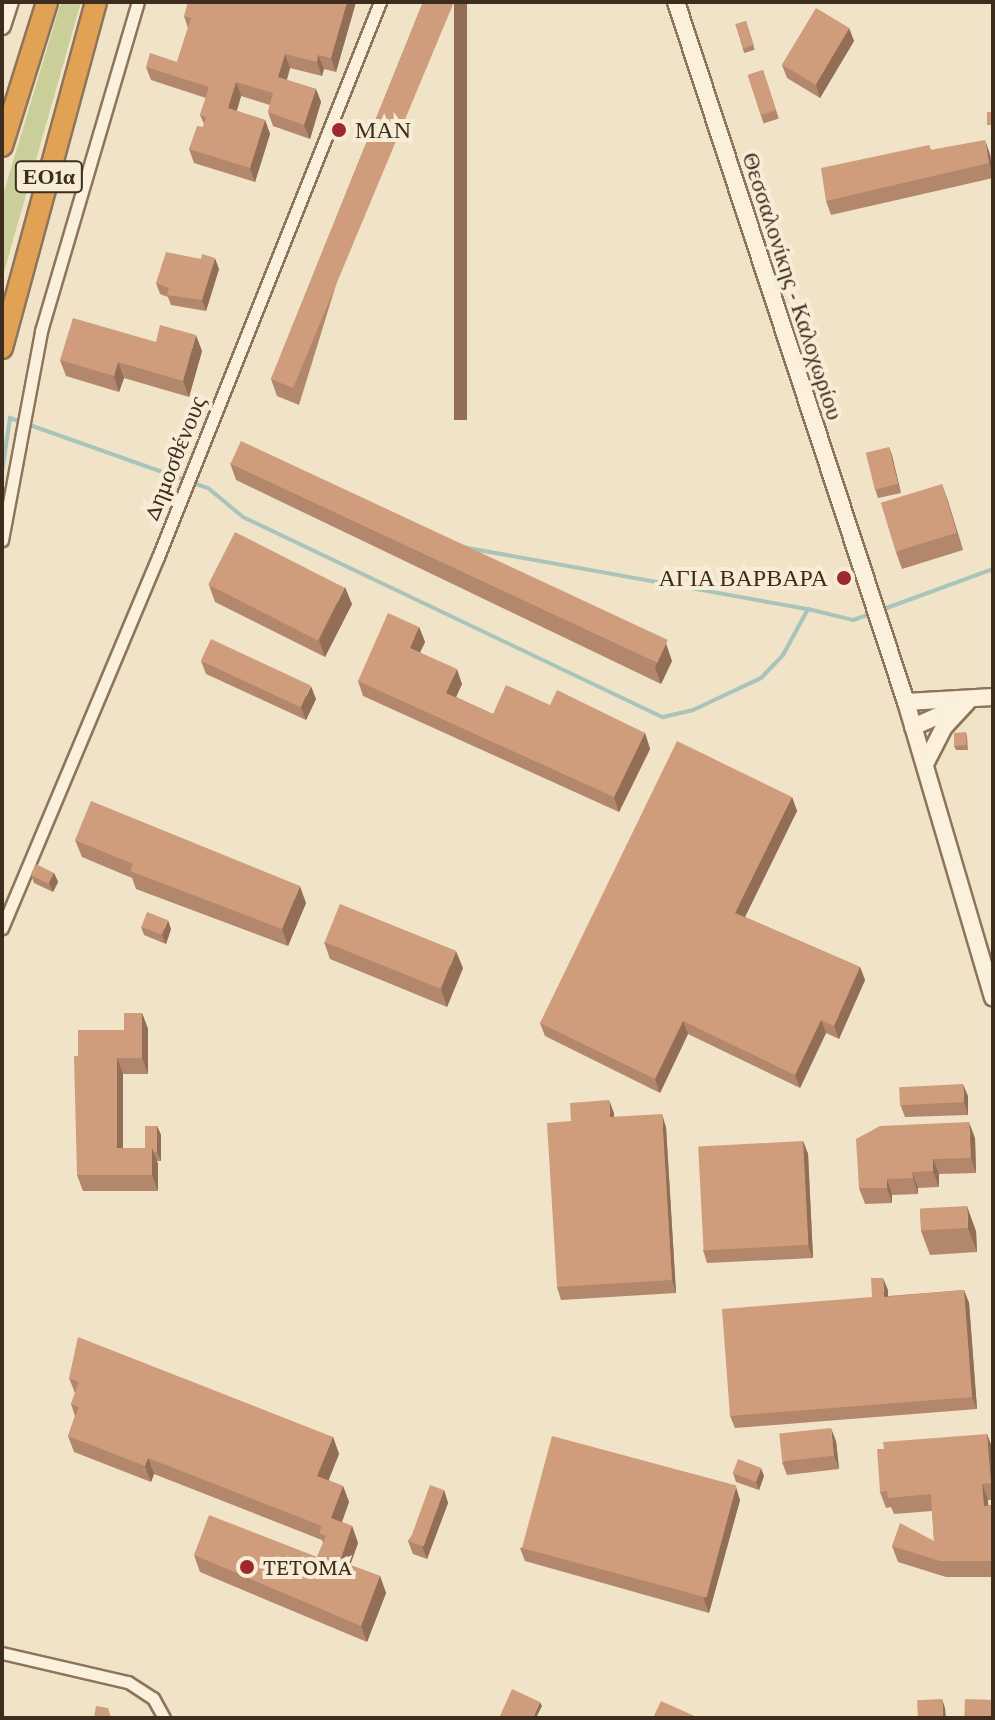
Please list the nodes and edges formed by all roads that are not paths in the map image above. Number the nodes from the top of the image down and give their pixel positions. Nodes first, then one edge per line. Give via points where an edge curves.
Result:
1 (10, 2) edge
2 (37, 2) edge
3 (47, 2) edge
4 (96, 2) edge
5 (106, 2) edge
6 (138, 2) edge
7 (380, 2) edge
8 (676, 2) edge
9 (2, 26) edge
10 (79, 66) junction
11 (9, 124) junction
12 (2, 146) edge
13 (2, 348) edge
14 (2, 540) edge
15 (981, 699) edge
16 (906, 702) junction
17 (913, 727) junction
18 (925, 764) junction
19 (2, 928) edge
20 (993, 997) edge
21 (2, 1653) edge
22 (164, 1718) edge

1 - 9 main road
2 - 11 highway
3 - 11 highway, ΕΟ1α
4 - 10 highway, ΕΟ1α
5 - 10 highway
6 - 14 street via 27,395
7 - 19 street, Δημοσθένους
8 - 16 main road, Θεσσαλονίκης - Καλοχωρίου
10 - 13 highway, ΕΟ1α
11 - 12 highway, ΕΟ1α
15 - 16 main road
15 - 17 main road
15 - 18 main road via 944,727
16 - 17 main road
17 - 18 main road
18 - 20 main road
21 - 22 street via 128,1682 153,1698

